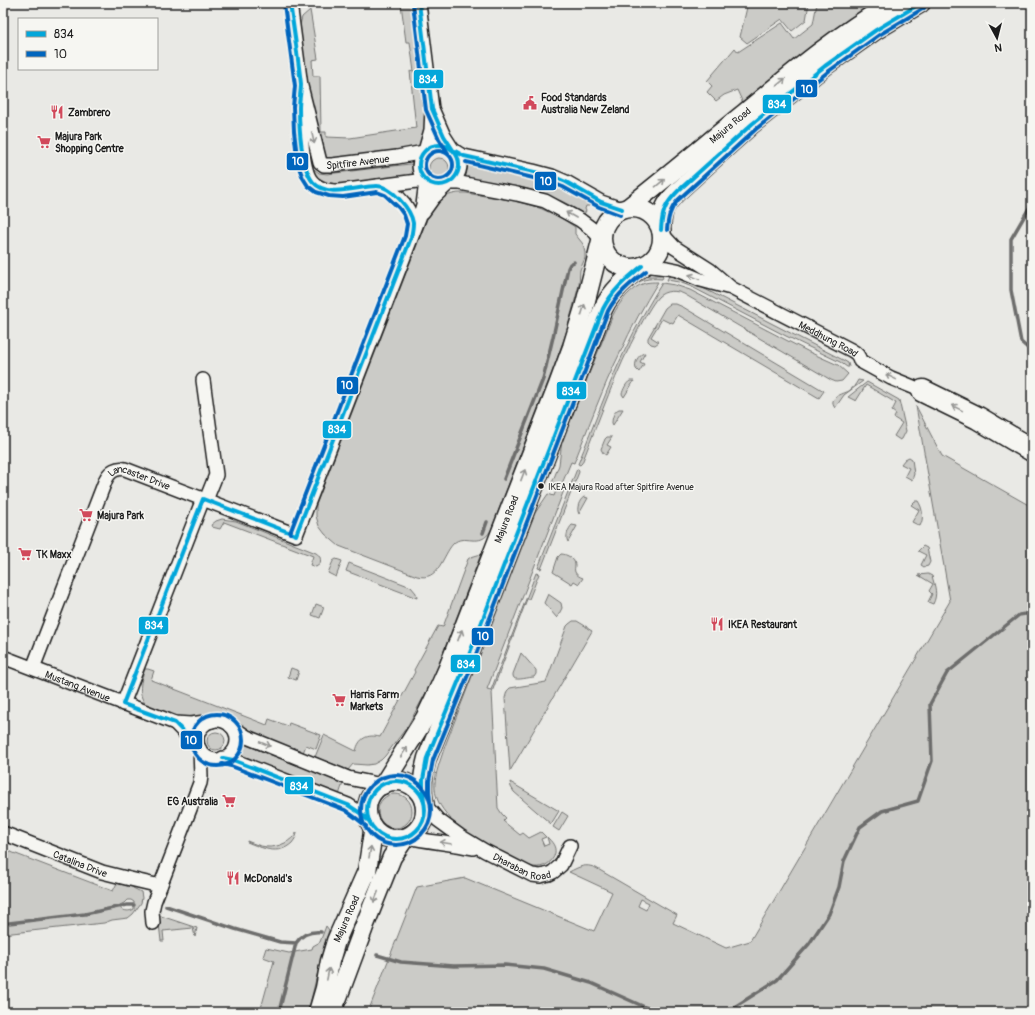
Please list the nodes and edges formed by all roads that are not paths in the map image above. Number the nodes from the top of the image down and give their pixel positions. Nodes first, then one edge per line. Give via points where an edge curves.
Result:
1 (290, 3) edge
2 (419, 3) edge
3 (892, 3) edge
4 (921, 3) edge
5 (301, 86) junction
6 (432, 109) junction
7 (454, 150) junction
8 (425, 151) junction
9 (426, 180) junction
10 (449, 183) junction
11 (378, 186) junction
12 (626, 208) junction
13 (419, 218) junction
14 (661, 232) junction
15 (411, 238) junction
16 (601, 240) junction
17 (643, 266) junction
18 (731, 288) junction
19 (203, 380) dead end
20 (923, 391) joint
21 (1032, 450) edge
22 (205, 500) junction
23 (3, 657) edge
24 (33, 668) junction
25 (124, 704) junction
26 (212, 721) junction
27 (175, 723) junction
28 (231, 726) junction
29 (200, 749) junction
30 (222, 759) junction
31 (200, 783) junction
32 (382, 785) junction
33 (424, 804) junction
34 (371, 824) junction
35 (3, 833) edge
36 (406, 838) junction
37 (570, 846) dead end
38 (484, 851) junction
39 (160, 886) junction
40 (153, 923) dead end
41 (318, 1012) edge
42 (331, 1012) edge

1 - 5 street
2 - 6 street
12 -> 3 main road, Majura Road via 832,42
4 - 14 main road, Majura Road via 850,48 752,124 668,202 663,212
5 -> 8 street, Spitfire Avenue via 318,160 322,164 332,165
5 - 11 street via 299,115 303,158 305,170 311,180 318,187 333,191
6 - 7 street via 444,136
6 - 8 street via 431,130
7 - 8 street via 441,145
7 - 10 street via 460,160 460,169 458,176
7 - 12 street via 464,156 552,176 601,202
8 - 9 street via 419,165
9 - 10 street via 436,186
9 - 11 street
9 - 13 street
10 - 13 street via 430,202
16 -> 10 street via 580,220 545,201 460,183
11 - 15 street via 393,194 407,208 413,224
12 - 14 main road via 636,208 649,213 659,224
12 - 16 main road via 614,213 607,220 602,229
13 - 15 street
14 - 17 main road via 662,240 658,252
14 - 18 street, Meddhung Road via 674,247 710,270
15 - 22 street, Lancaster Drive via 296,535
16 - 17 main road via 606,254 616,264 629,268
32 -> 16 main road, Majura Road via 425,718 448,668 570,353
18 -> 17 street, Meddhung Road via 672,269
17 - 33 main road, Majura Road via 619,286 604,306 427,758 422,784
20 -> 18 street, Meddhung Road via 891,378 860,361 857,354 851,350
19 - 22 street via 216,475
21 -> 20 highway via 978,418
22 - 24 street, Lancaster Drive via 122,468 110,473
22 - 25 street
23 - 24 street, Mustang Avenue
24 - 25 street, Mustang Avenue
25 - 27 street, Mustang Avenue
26 - 27 street, Mustang Avenue
26 - 28 street via 218,720
26 - 29 street via 199,731 197,739
27 - 29 street, Mustang Avenue
28 - 30 street via 236,736 236,744 234,750
28 -> 32 street via 247,737 348,778
29 - 30 street via 209,758
29 - 31 street
30 - 31 street
30 - 34 street via 233,760 348,805
31 - 39 street
32 - 33 main road via 398,781 407,784 416,789
32 - 34 main road via 375,790 369,800 367,811
33 - 36 main road via 424,818 420,826
33 - 38 street, Dharaban Road via 444,825
34 - 36 main road via 386,838
41 -> 34 main road, Majura Road via 336,941 367,871 372,839
35 - 39 street, Catalina Drive via 102,872
38 -> 36 street, Dharaban Road
36 -> 42 main road, Majura Road via 392,857
37 - 38 street, Dharaban Road via 558,868 540,876 527,873
39 - 40 street via 153,906

